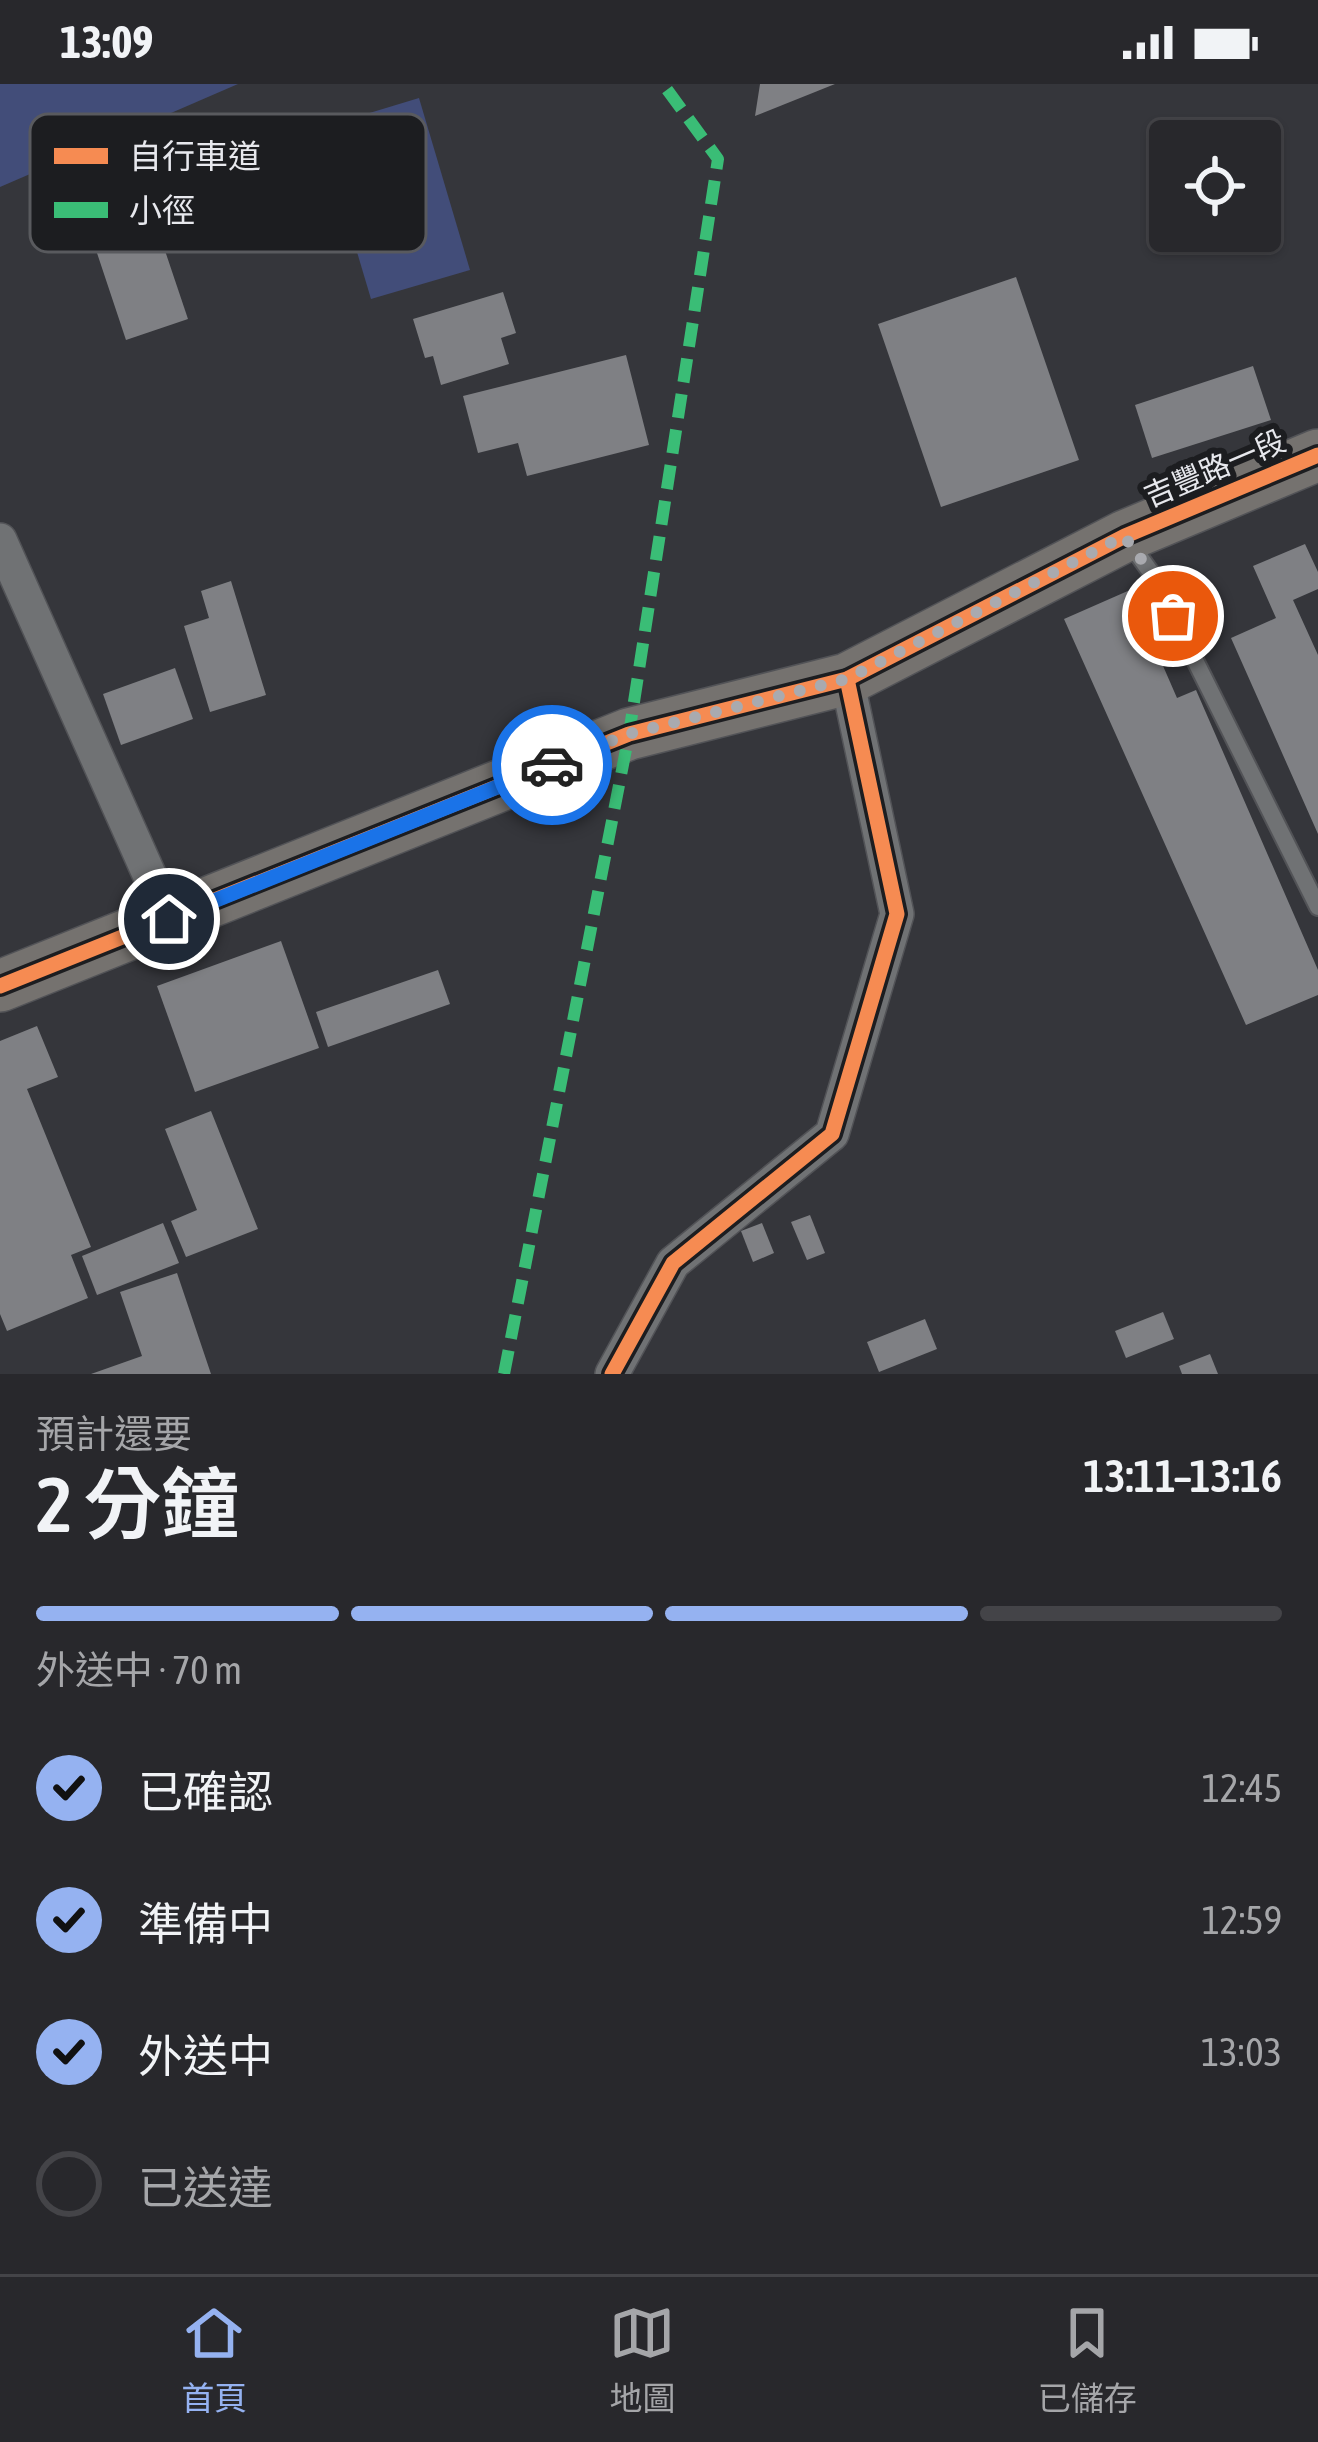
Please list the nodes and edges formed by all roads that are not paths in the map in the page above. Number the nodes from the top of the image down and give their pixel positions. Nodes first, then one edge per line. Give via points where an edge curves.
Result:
1 (1318, 455) edge
2 (1124, 536) junction
3 (0, 540) edge
4 (847, 679) junction
5 (1318, 907) edge
6 (169, 919) junction
7 (0, 986) edge
8 (612, 1374) edge

1 - 2 main road, 吉豐路一段
2 - 4 main road, 吉豐路一段
2 - 5 lane via 1152,574
3 - 6 street
4 - 6 main road, 吉豐路一段 via 628,734
4 - 8 street via 897,914 832,1134 673,1263
6 - 7 main road, 吉豐路一段

